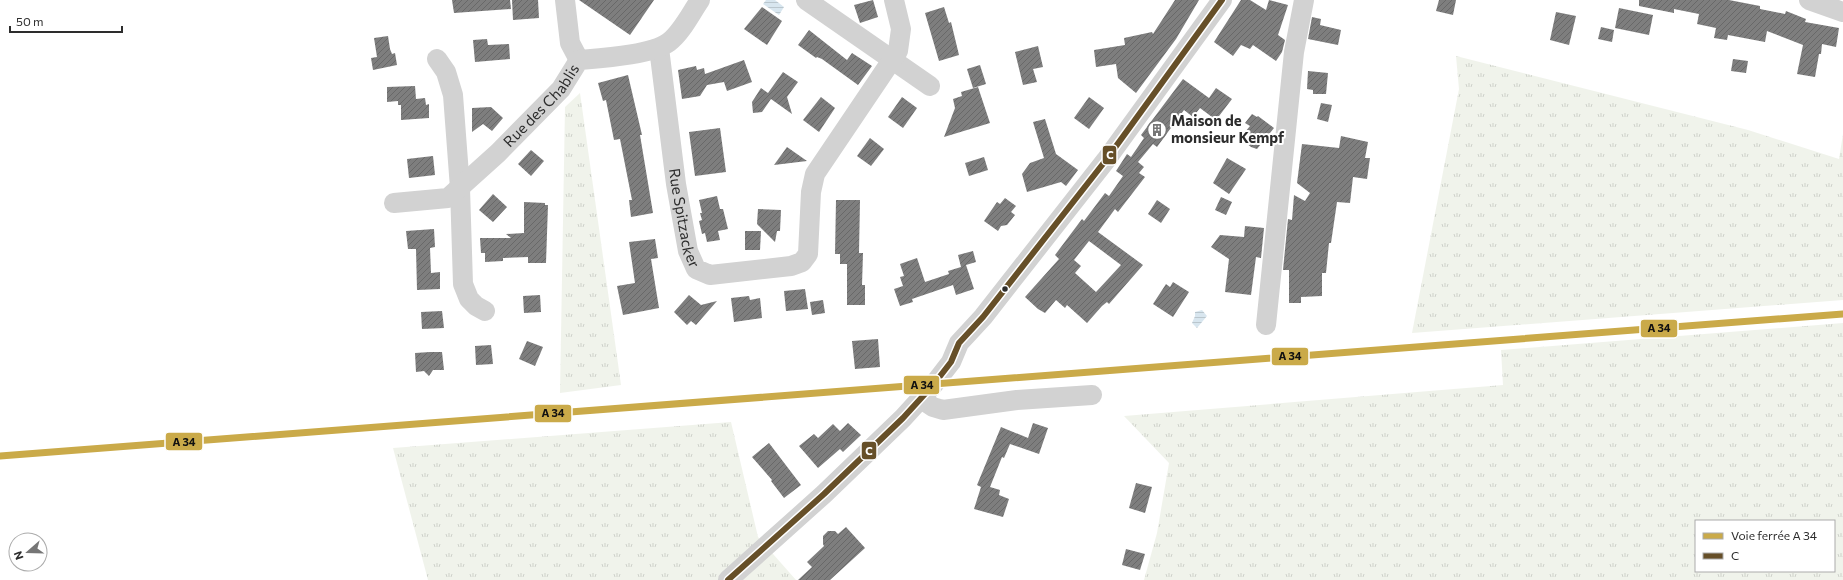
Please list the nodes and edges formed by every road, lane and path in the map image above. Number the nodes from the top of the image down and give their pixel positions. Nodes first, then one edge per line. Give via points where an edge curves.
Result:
1 (565, 0) edge
2 (700, 0) edge
3 (806, 0) edge
4 (894, 0) edge
5 (1222, 0) edge
6 (1304, 0) edge
7 (1809, 0) edge
8 (1843, 12) edge
9 (659, 48) junction
10 (437, 59) dead end
11 (580, 60) junction
12 (893, 60) junction
13 (930, 86) dead end
14 (460, 188) junction
15 (394, 203) dead end
16 (485, 311) dead end
17 (1266, 325) dead end
18 (1092, 395) dead end
19 (921, 399) junction
20 (728, 580) edge

1 - 11 street via 570,43
2 - 9 street via 674,37
3 - 12 street
4 - 12 street, Rue Spitzacker via 902,36
5 - 19 street via 1106,160 986,314 959,342 951,362
6 - 17 street via 1294,52
7 - 8 street
9 - 11 street, Rue des Chablis via 621,56
9 - 12 street, Rue Spitzacker via 676,184 688,252 696,269 710,275 791,266 802,262 808,250 811,192 815,174
10 - 14 street via 446,72 453,95
11 - 14 street, Rue des Chablis via 562,89
12 - 13 street
14 - 15 street, Rue des Chablis via 448,198
14 - 16 street via 463,284 469,300
18 - 19 street via 1017,400 943,410
19 - 20 street via 882,440

